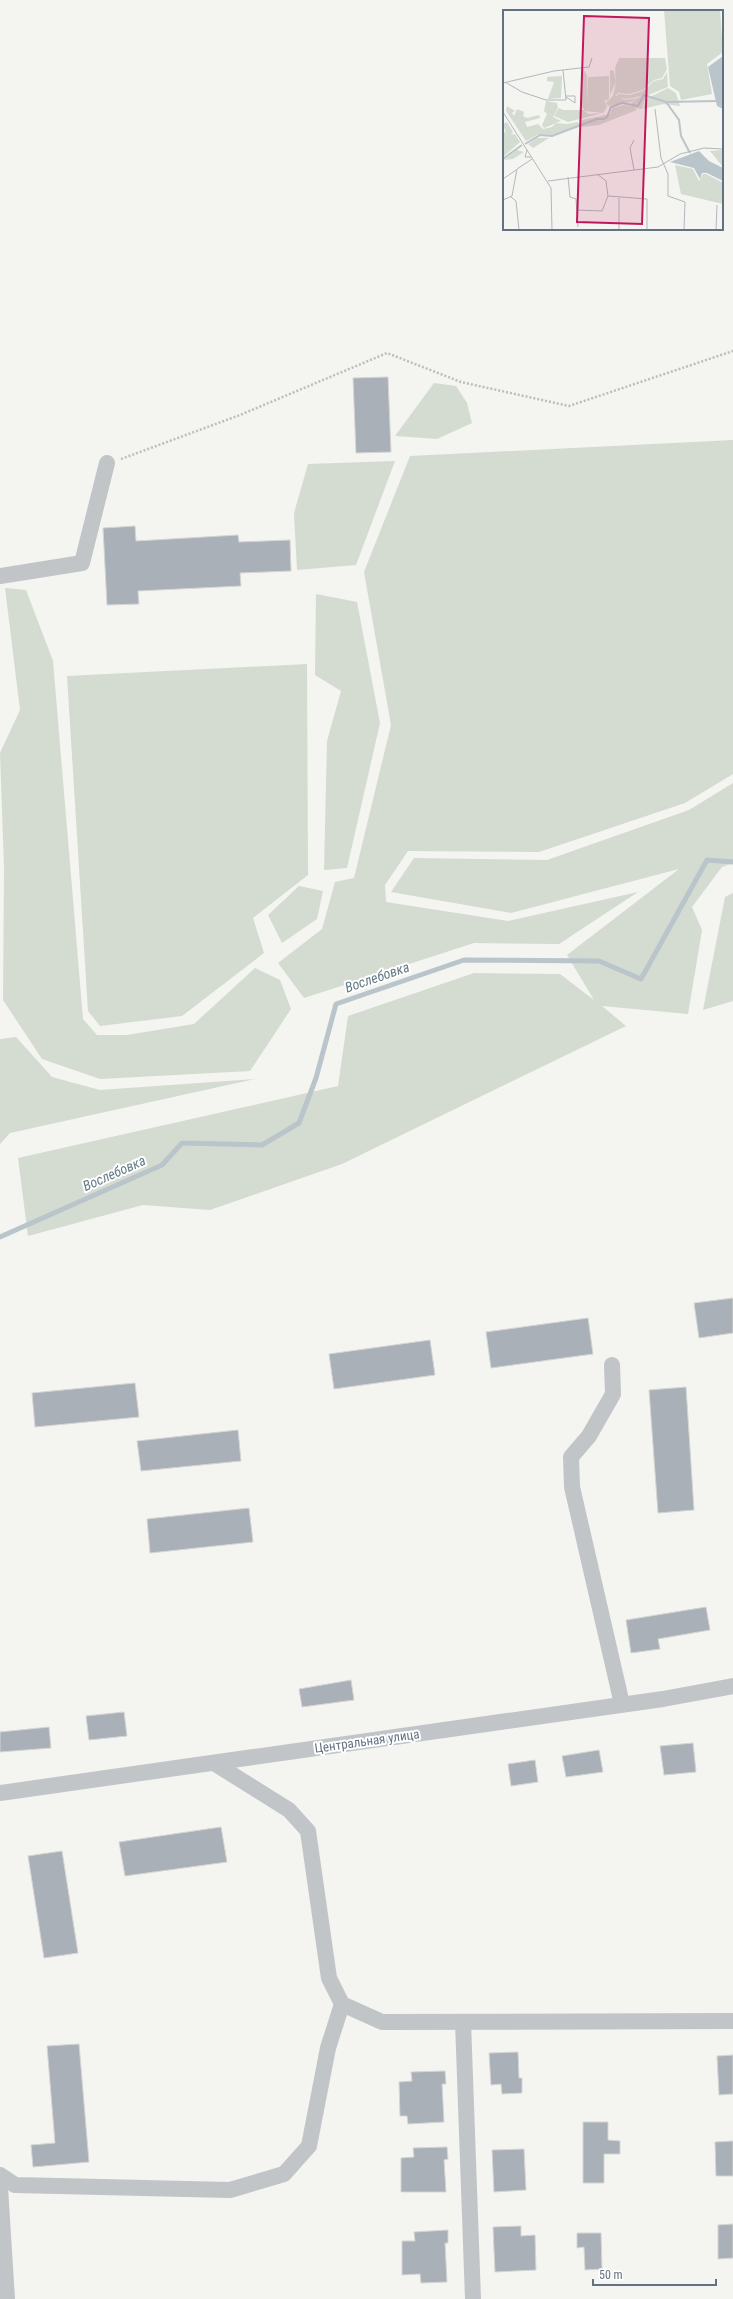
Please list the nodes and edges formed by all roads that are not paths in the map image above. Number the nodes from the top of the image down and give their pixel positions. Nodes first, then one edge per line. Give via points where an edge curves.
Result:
1 (107, 463) road end
2 (0, 576) edge
3 (612, 1365) dead end
4 (733, 1686) edge
5 (622, 1704) junction
6 (214, 1763) junction
7 (0, 1793) edge
8 (342, 2004) junction
9 (733, 2021) edge
10 (463, 2022) junction
11 (0, 2175) edge
12 (0, 2187) edge
13 (8, 2299) edge
14 (473, 2299) edge

1 - 2 street via 82,563
3 - 5 street via 613,1394 589,1436 571,1457 572,1487
4 - 5 street, Центральная улица
5 - 6 street, Центральная улица
6 - 7 street, Центральная улица
6 - 8 street via 289,1810 308,1831 329,1978
8 - 10 street via 382,2022
8 - 11 street via 328,2048 309,2146 284,2174 230,2190 15,2185
9 - 10 street
10 - 14 street
12 - 13 street

